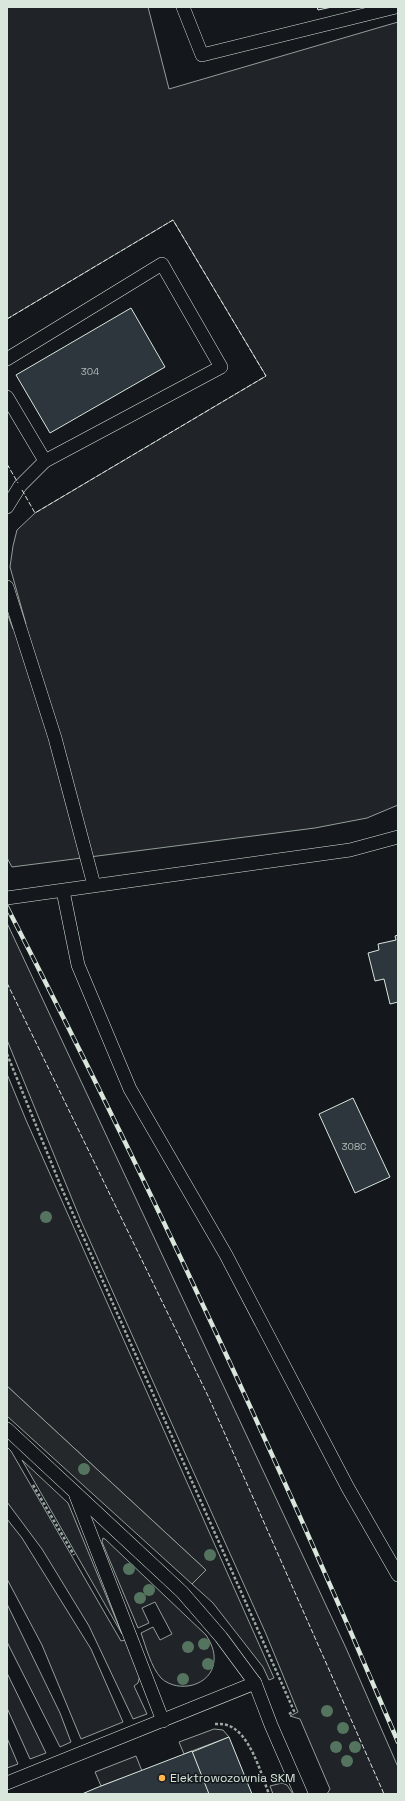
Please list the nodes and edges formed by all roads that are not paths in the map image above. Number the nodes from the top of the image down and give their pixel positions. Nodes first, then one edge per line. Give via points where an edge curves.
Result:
1 (183, 7) edge
2 (396, 7) edge
3 (7, 359) edge
4 (7, 397) edge
5 (45, 462) junction
6 (7, 507) edge
7 (7, 587) edge
8 (398, 838) edge
9 (94, 885) junction
10 (63, 891) junction
11 (7, 898) edge
12 (7, 1429) edge
13 (74, 1492) junction
14 (398, 1575) edge
15 (255, 1683) junction
16 (163, 1721) junction
17 (7, 1783) edge
18 (301, 1794) edge

1 - 2 lane via 202,55
3 - 5 lane via 162,264 221,367
4 - 5 lane
5 - 6 lane via 20,486
7 - 9 lane via 55,738
8 - 9 lane via 350,850
9 - 10 lane
10 - 11 lane
10 - 14 lane via 78,965 130,1089 226,1255 348,1488
12 - 13 lane
13 - 15 lane via 182,1592 221,1637
13 - 16 lane
15 - 16 lane
15 - 18 lane
16 - 17 lane

